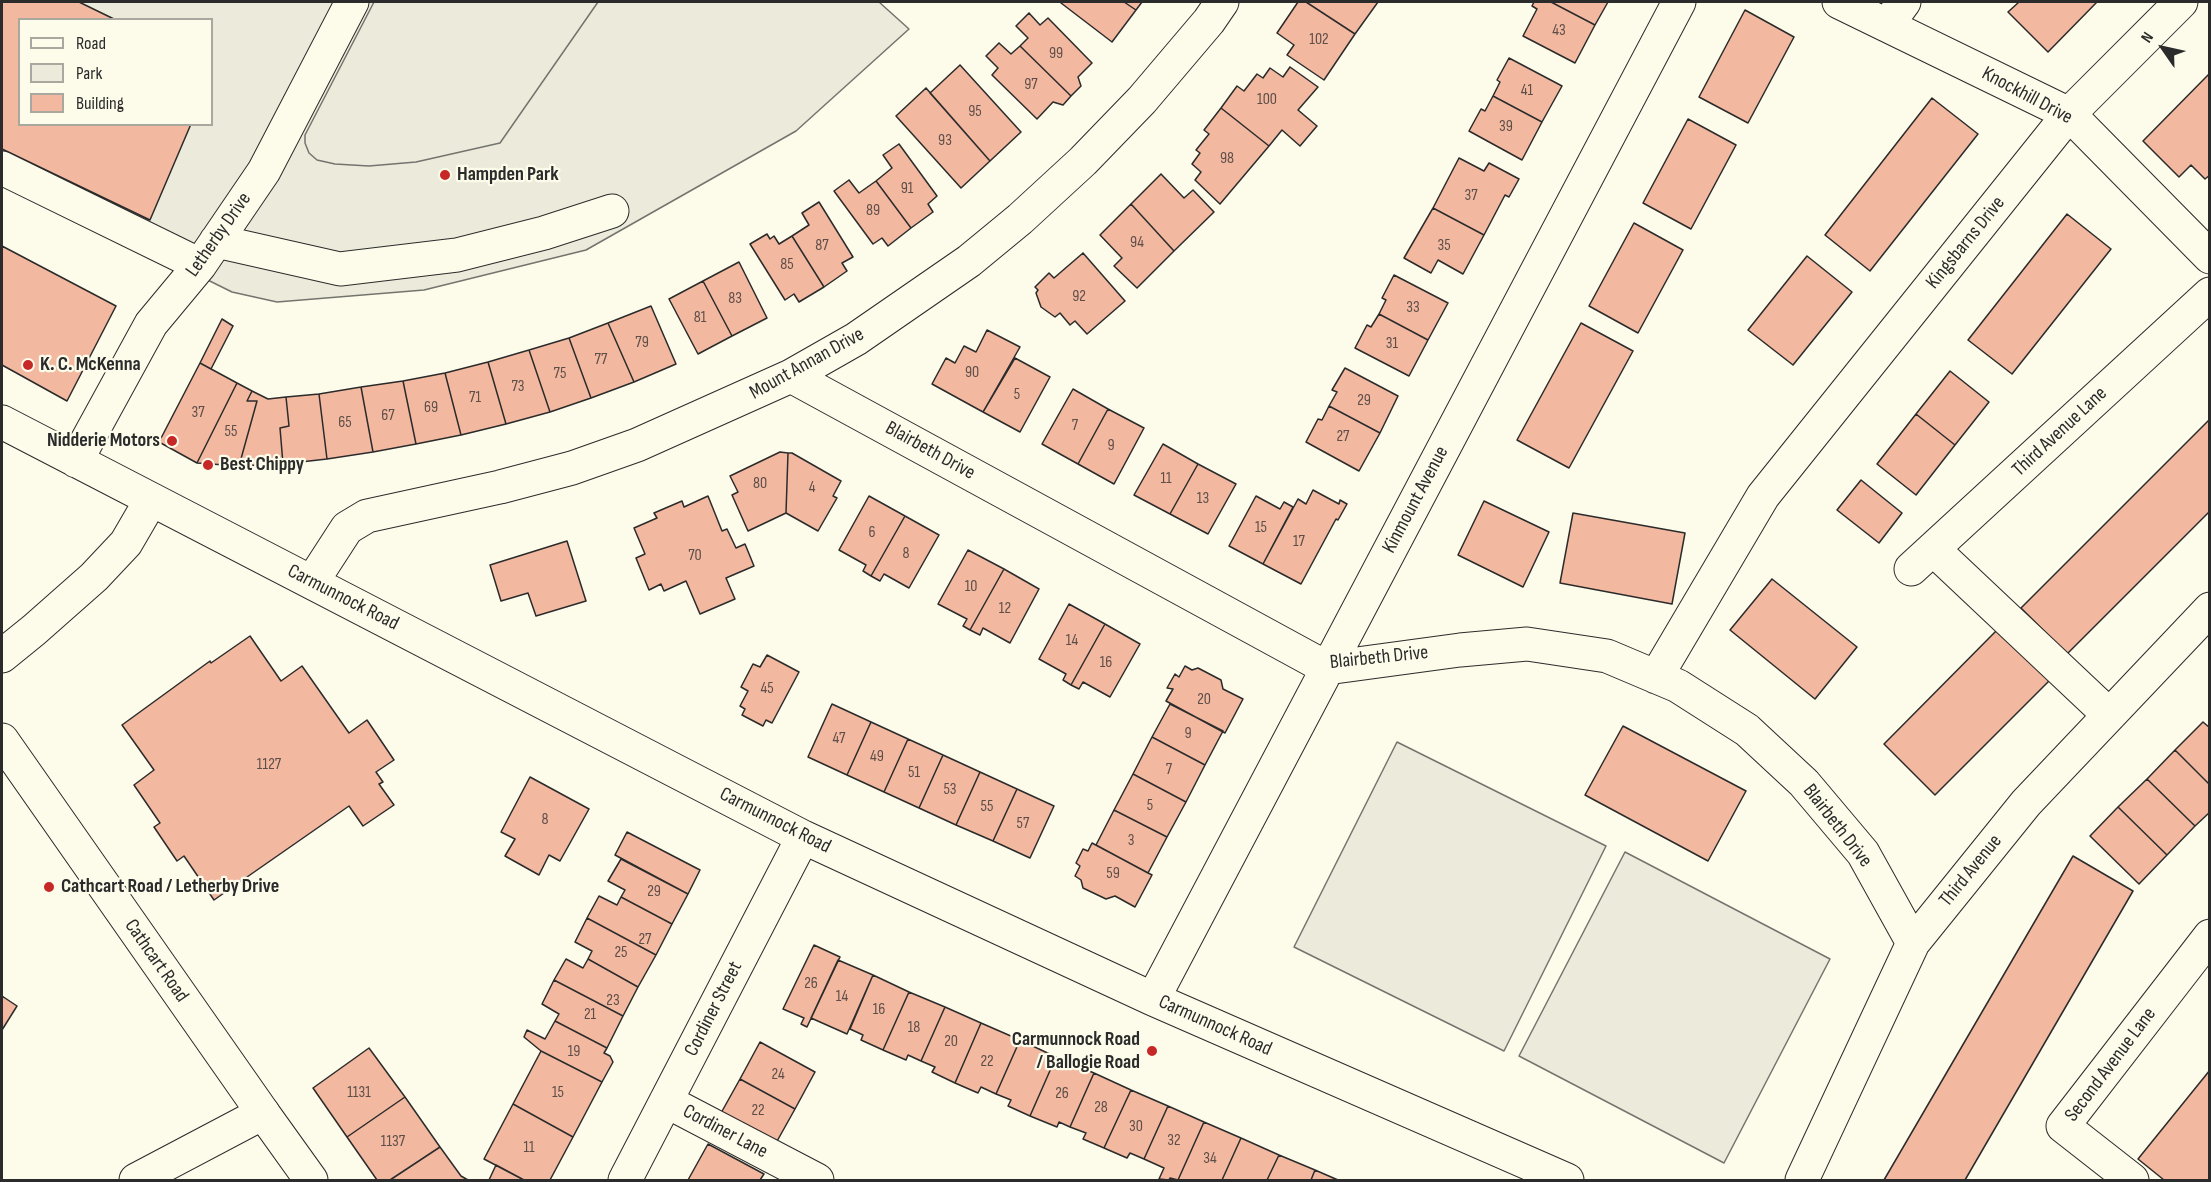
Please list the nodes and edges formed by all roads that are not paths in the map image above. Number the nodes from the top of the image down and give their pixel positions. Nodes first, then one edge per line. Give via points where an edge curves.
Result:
1 (352, 2) edge
2 (1221, 2) edge
3 (1679, 2) edge
4 (1839, 2) edge
5 (2181, 2) edge
6 (1895, 13) edge
7 (2069, 114) junction
8 (2, 168) edge
9 (612, 211) dead end
10 (208, 253) junction
11 (2210, 257) edge
12 (2210, 294) edge
13 (791, 376) junction
14 (2, 422) edge
15 (76, 461) junction
16 (151, 500) junction
17 (312, 582) junction
18 (2210, 609) edge
19 (2, 656) edge
20 (1327, 668) junction
21 (1656, 677) junction
22 (2108, 714) junction
23 (2, 740) edge
24 (803, 837) junction
25 (2210, 936) edge
26 (1913, 943) junction
27 (1153, 999) junction
28 (666, 1101) junction
29 (263, 1113) junction
30 (1527, 1172) edge
31 (136, 1180) edge
32 (311, 1180) edge
33 (625, 1180) edge
34 (817, 1180) edge
35 (1567, 1180) edge
36 (1802, 1180) edge
37 (2132, 1180) edge

1 - 10 street, Letherby Drive via 264,171
2 - 13 street, Mount Annan Drive via 1142,100 1020,219 905,306
3 - 20 street, Kinmount Avenue
4 - 6 street, Knockhill Drive
5 - 7 street, Kingsbarns Drive
6 - 7 street, Knockhill Drive
7 - 11 street, Knockhill Drive
7 - 21 street, Kingsbarns Drive via 1763,496
8 - 10 street
9 - 10 street via 457,255 340,268
10 - 15 street, Letherby Drive via 151,324
12 - 22 street, Third Avenue Lane via 1922,559
13 - 17 street, Mount Annan Drive via 637,445 572,468 367,516 347,528
13 - 20 street, Blairbeth Drive
14 - 15 street, Carmunnock Road
15 - 16 street, Carmunnock Road
16 - 17 street, Carmunnock Road
16 - 19 street via 118,552
17 - 24 street, Carmunnock Road
18 - 22 street, Third Avenue
20 - 21 street, Blairbeth Drive via 1527,644 1607,656
20 - 27 street, Kinmount Avenue
21 - 26 street, Blairbeth Drive via 1678,686 1747,730 1804,783 1863,853
22 - 26 street, Third Avenue via 2026,803
23 - 29 street, Cathcart Road
24 - 27 street, Carmunnock Road
24 - 28 street, Cordiner Street
25 - 37 street, Second Avenue Lane via 2063,1126
26 - 36 street, Third Avenue
27 - 30 street, Carmunnock Road
28 - 33 street, Cordiner Street
28 - 34 street, Cordiner Lane
29 - 31 street
29 - 32 street, Cathcart Road
30 - 35 street, Carmunnock Road

